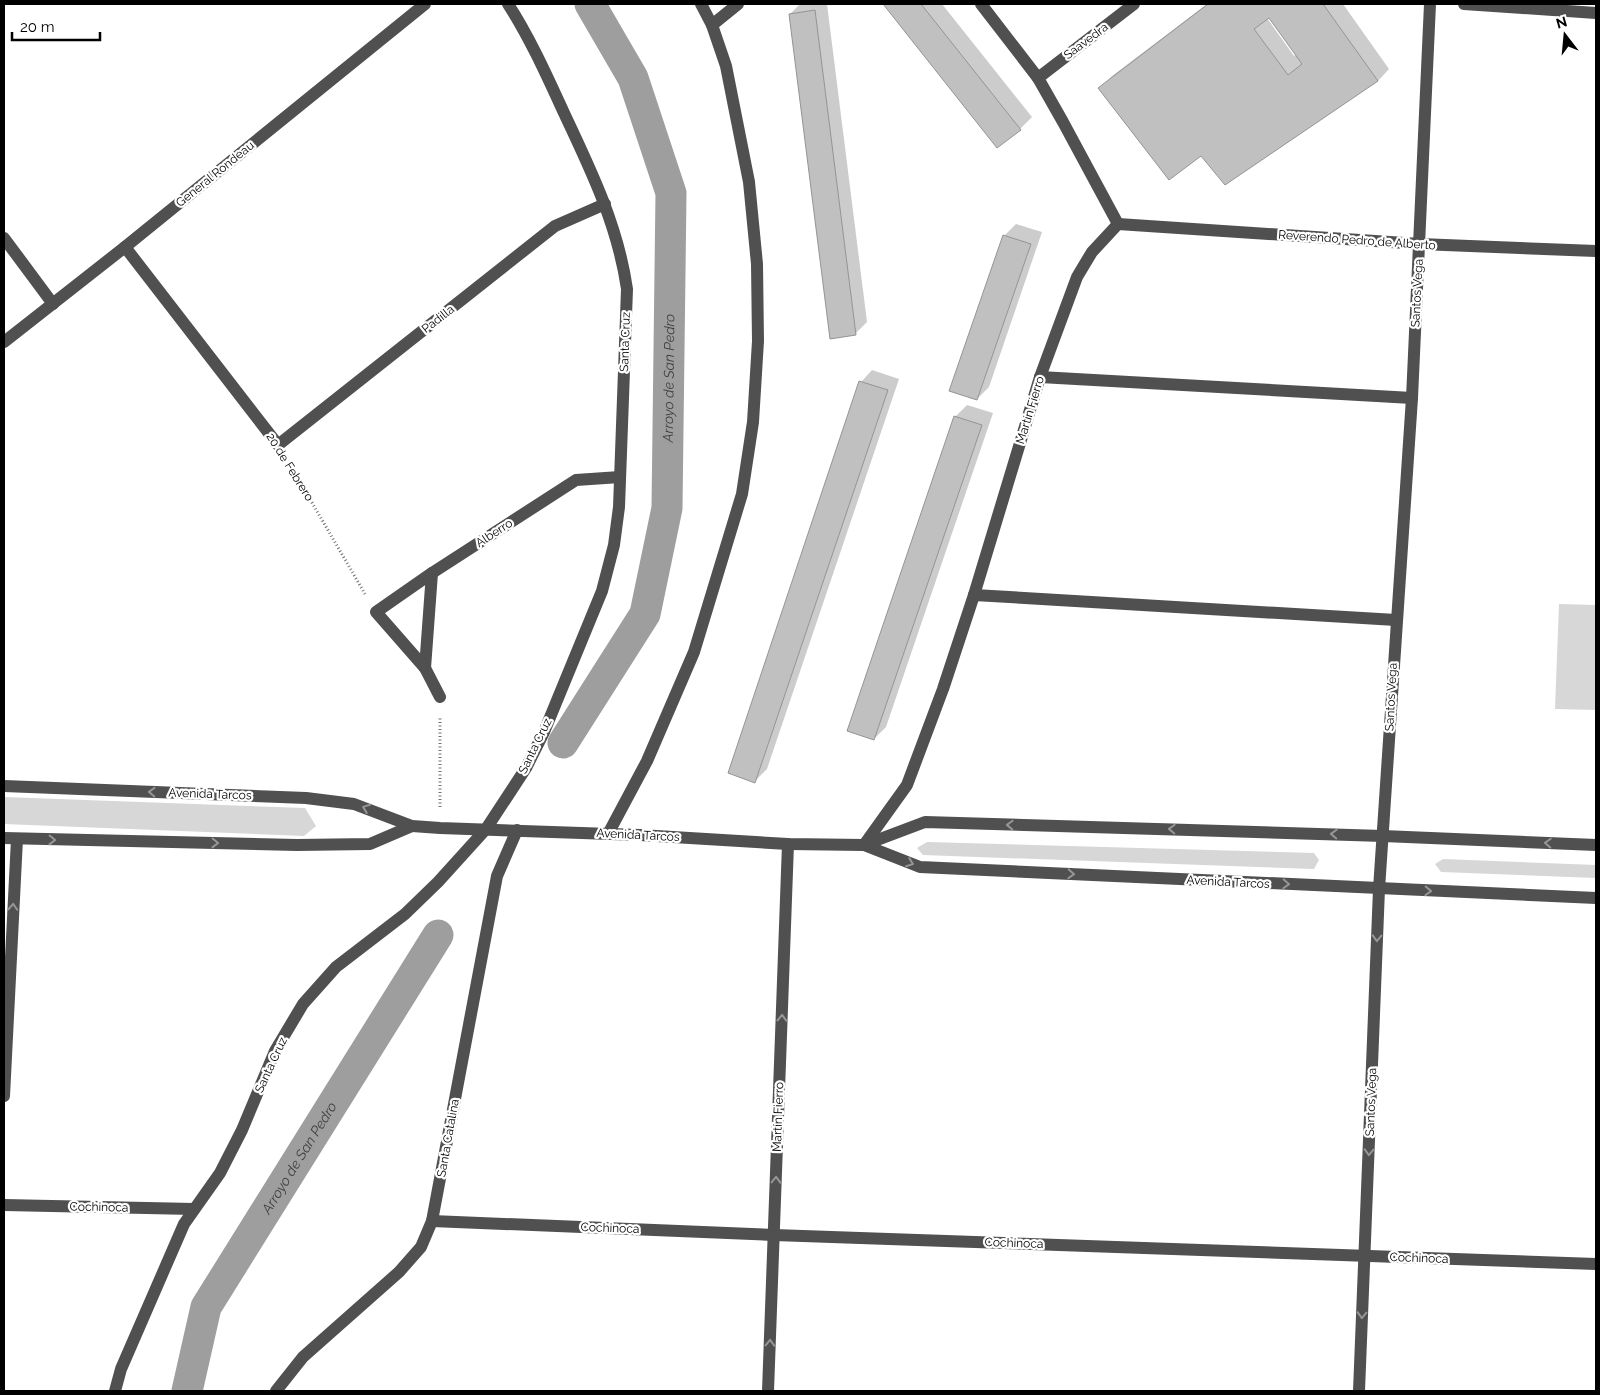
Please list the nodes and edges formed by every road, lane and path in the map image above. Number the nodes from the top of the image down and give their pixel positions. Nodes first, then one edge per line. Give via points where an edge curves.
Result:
1 (425, 4) edge
2 (508, 4) edge
3 (702, 4) edge
4 (738, 4) edge
5 (981, 4) edge
6 (1134, 4) edge
7 (1430, 4) edge
8 (1464, 4) edge
9 (1596, 13) edge
10 (712, 25) junction
11 (1038, 78) junction
12 (605, 204) junction
13 (1118, 224) junction
14 (4, 238) edge
15 (1420, 244) junction
16 (124, 248) junction
17 (1596, 251) edge
18 (53, 304) junction
19 (4, 342) edge
20 (1040, 377) junction
21 (1412, 398) junction
22 (278, 446) junction
23 (620, 477) junction
24 (432, 573) junction
25 (974, 595) junction
26 (376, 612) junction
27 (1396, 620) junction
28 (424, 668) junction
29 (440, 697) joint
30 (4, 786) edge
31 (412, 826) junction
32 (440, 828) junction
33 (486, 829) junction
34 (517, 830) junction
35 (608, 834) junction
36 (1383, 836) junction
37 (4, 838) edge
38 (17, 839) junction
39 (788, 844) junction
40 (1596, 845) edge
41 (864, 846) junction
42 (1379, 889) junction
43 (1596, 898) edge
44 (4, 1096) edge
45 (4, 1205) edge
46 (194, 1209) junction
47 (432, 1221) junction
48 (774, 1235) junction
49 (1365, 1256) junction
50 (1596, 1264) edge
51 (115, 1391) edge
52 (276, 1391) edge
53 (768, 1391) edge
54 (1359, 1391) edge

1 - 16 street, General Rondeau
2 - 12 street, Santa Cruz via 552,85
3 - 10 street
4 - 10 street
5 - 11 street
6 - 11 street, Saavedra
7 - 15 street, Santos Vega
8 - 9 street
10 - 35 street via 726,66 750,182 757,264 758,331 753,422 742,494 694,652 648,760
11 - 13 street
12 - 22 street, Padilla via 555,226
12 - 23 street, Santa Cruz via 623,260 627,289
13 - 15 street, Reverendo Pedro de Alberto
13 - 20 street, Martín Fierro via 1092,252 1077,277
14 - 18 street
15 - 17 street, Reverendo Pedro de Alberto
15 - 21 street, Santos Vega
16 - 18 street, General Rondeau
16 - 22 street, 20 de Febrero
18 - 19 street, General Rondeau
20 - 21 street
20 - 25 street, Martín Fierro
21 - 27 street, Santos Vega
22 - 26 path, 20 de Febrero
23 - 24 street, Alberro via 576,480
23 - 33 street, Santa Cruz via 614,545 602,591 544,732 526,768
24 - 26 street, Alberro
24 - 28 street
25 - 27 street
25 - 41 street, Martín Fierro via 907,785
26 - 28 street
27 - 36 street, Santos Vega
28 - 29 street
29 - 32 path
31 -> 30 street, Avenida Tarcos via 354,804 306,798
31 - 32 street, Avenida Tarcos
38 -> 31 street, Avenida Tarcos via 370,844
32 - 33 street, Avenida Tarcos
33 - 34 street, Avenida Tarcos
33 - 46 street, Santa Cruz via 405,914 336,967 303,1004 275,1051 220,1173
34 - 35 street, Avenida Tarcos
34 - 47 street, Santa Catalina via 497,876
35 - 39 street, Avenida Tarcos
40 -> 36 street, Avenida Tarcos
36 -> 41 street, Avenida Tarcos via 925,822
36 - 42 street, Santos Vega
37 - 38 street, Avenida Tarcos
44 -> 38 street
39 - 41 street, Avenida Tarcos
48 -> 39 street, Martín Fierro
41 -> 42 street, Avenida Tarcos via 920,867
42 -> 43 street, Avenida Tarcos
42 -> 49 street, Santos Vega
45 - 46 street, Cochinoca
46 - 51 street, Santa Cruz via 184,1224 125,1360
47 - 48 street, Cochinoca
47 - 52 street, Santa Catalina via 421,1247 303,1357
48 - 49 street, Cochinoca
53 -> 48 street, Martín Fierro
49 - 50 street, Cochinoca
49 -> 54 street, Santos Vega

